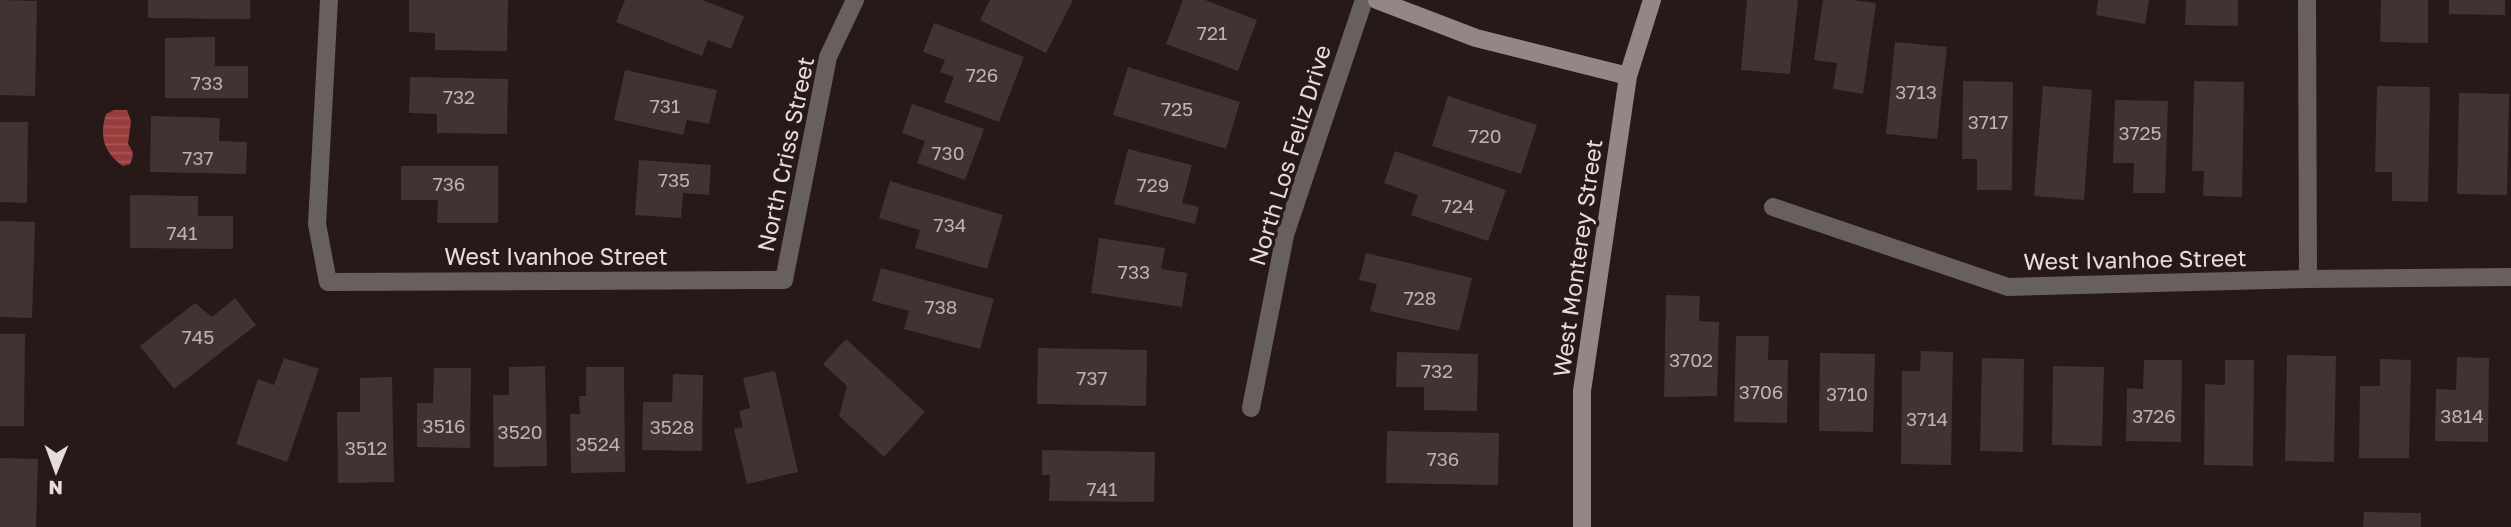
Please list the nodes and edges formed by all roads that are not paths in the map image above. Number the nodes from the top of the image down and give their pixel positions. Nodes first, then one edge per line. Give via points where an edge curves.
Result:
1 (329, 0) edge
2 (855, 0) edge
3 (1364, 0) edge
4 (1377, 0) edge
5 (1652, 0) edge
6 (2307, 0) edge
7 (1628, 76) junction
8 (1773, 207) dead end
9 (2511, 277) edge
10 (2308, 279) junction
11 (784, 280) joint
12 (1251, 408) dead end
13 (1581, 527) edge

1 - 11 street, West Ivanhoe Street via 317,224 328,282
2 - 11 street, North Criss Street via 828,57
3 - 12 street, North Los Feliz Drive via 1285,235
4 - 7 street via 1476,38
5 - 7 street, West Monterey Street
6 - 10 street
7 - 13 street, West Monterey Street via 1582,391
8 - 10 street, West Ivanhoe Street via 2008,287
9 - 10 street, West Ivanhoe Street

